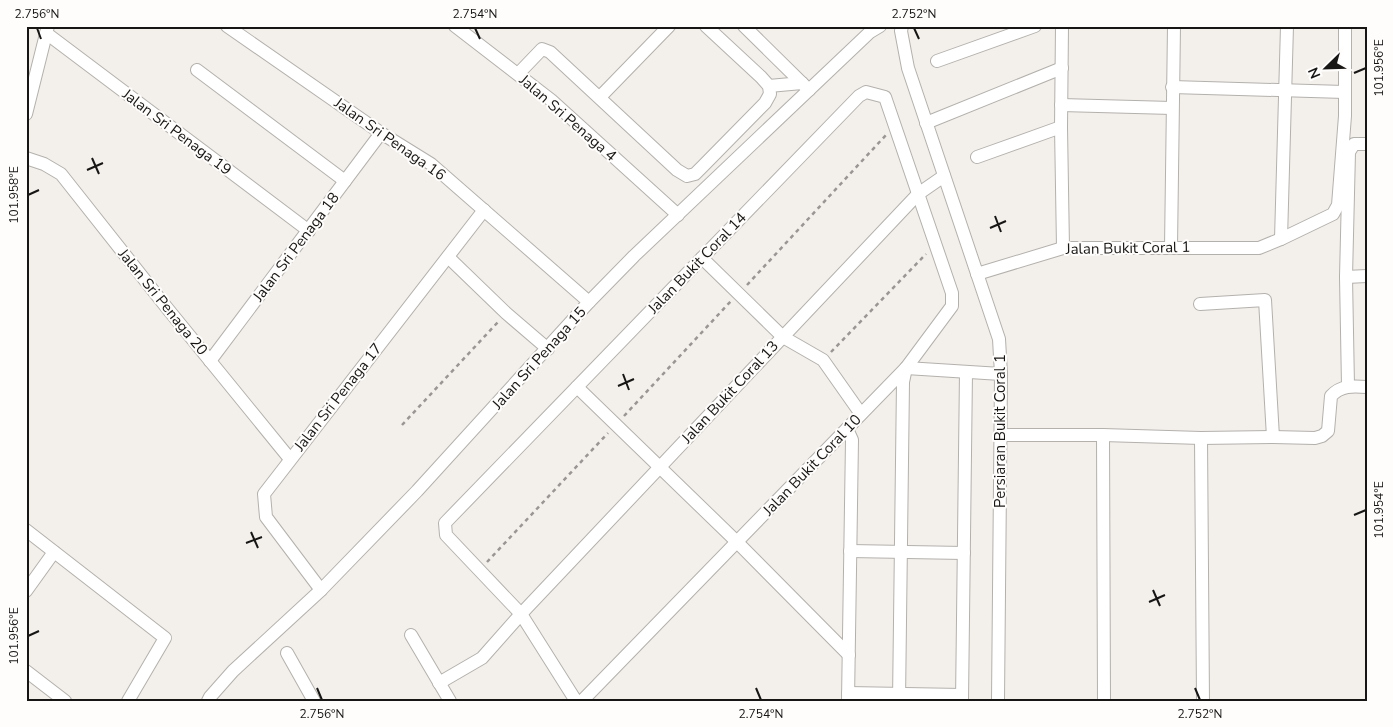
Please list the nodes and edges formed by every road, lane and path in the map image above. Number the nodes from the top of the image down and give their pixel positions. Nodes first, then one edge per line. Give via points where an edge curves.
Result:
1 (228, 26) edge
2 (455, 26) edge
3 (669, 26) edge
4 (706, 26) edge
5 (744, 26) edge
6 (880, 26) edge
7 (915, 26) edge
8 (1035, 26) edge
9 (1062, 26) edge
10 (1174, 26) edge
11 (1286, 26) edge
12 (1345, 26) edge
13 (902, 29) edge
14 (47, 30) edge
15 (936, 61) dead end
16 (1062, 68) junction
17 (198, 70) dead end
18 (518, 74) junction
19 (768, 86) junction
20 (806, 86) junction
21 (1172, 87) junction
22 (1285, 90) junction
23 (1344, 92) junction
24 (600, 97) junction
25 (1062, 105) junction
26 (1172, 108) junction
27 (26, 114) edge
28 (926, 123) junction
29 (895, 126) junction
30 (1061, 127) junction
31 (381, 133) junction
32 (1360, 144) edge
33 (977, 157) dead end
34 (26, 158) edge
35 (944, 176) junction
36 (345, 181) junction
37 (918, 194) junction
38 (484, 210) junction
39 (678, 215) junction
40 (309, 231) junction
41 (1282, 239) junction
42 (935, 245) junction
43 (1170, 247) junction
44 (1063, 248) junction
45 (448, 257) junction
46 (702, 258) junction
47 (977, 274) junction
48 (1346, 276) junction
49 (1367, 276) edge
50 (738, 294) junction
51 (590, 302) junction
52 (1200, 304) dead end
53 (506, 313) junction
54 (783, 337) junction
55 (548, 348) junction
56 (823, 360) junction
57 (210, 361) junction
58 (906, 368) junction
59 (966, 372) junction
60 (1001, 374) junction
61 (1348, 386) junction
62 (577, 387) junction
63 (1367, 387) edge
64 (861, 414) junction
65 (402, 425) dead end
66 (616, 425) junction
67 (847, 429) junction
68 (1001, 435) junction
69 (1103, 435) junction
70 (1273, 437) junction
71 (1201, 438) junction
72 (290, 459) junction
73 (660, 467) junction
74 (26, 530) edge
75 (737, 542) junction
76 (850, 551) junction
77 (54, 552) junction
78 (901, 552) junction
79 (964, 553) junction
80 (479, 571) junction
81 (321, 590) junction
82 (26, 591) edge
83 (521, 614) junction
84 (411, 635) dead end
85 (287, 653) dead end
86 (848, 655) junction
87 (26, 670) edge
88 (439, 683) junction
89 (848, 697) edge
90 (899, 697) edge
91 (962, 698) edge
92 (66, 701) edge
93 (128, 701) edge
94 (208, 701) edge
95 (314, 701) edge
96 (450, 701) edge
97 (576, 701) edge
98 (582, 701) edge
99 (998, 701) edge
100 (1104, 701) edge
101 (1203, 701) edge

1 - 31 street, Jalan Sri Penaga 16
2 - 18 street, Jalan Sri Penaga 4
3 - 24 street
4 - 19 street
5 - 20 street
6 - 20 street, Jalan Sri Penaga 15
7 - 13 street
8 - 15 street
9 - 16 street
10 - 21 street
11 - 22 street
12 - 23 street, Jalan Bukit Coral 1
13 - 28 street, Persiaran Bukit Coral 1 via 908,68
14 - 27 street
14 - 40 street, Jalan Sri Penaga 19
16 - 25 street
16 - 28 street
17 - 36 street
18 - 24 street via 542,49 550,52
18 - 39 street, Jalan Sri Penaga 4
19 - 20 street
19 - 24 street via 770,94 765,103 696,174 687,176
20 - 39 street, Jalan Sri Penaga 15
21 - 22 street
21 - 26 street
22 - 23 street
22 - 41 street
23 - 41 street, Jalan Bukit Coral 1 via 1338,205 1333,214
25 - 26 street
25 - 30 street
26 - 43 street
28 - 35 street, Persiaran Bukit Coral 1
29 - 37 street, Jalan Bukit Coral 14
29 - 46 street, Jalan Bukit Coral 14 via 885,98 866,92 859,96
29 - 50 path
30 - 33 street
30 - 44 street
31 - 36 street, Jalan Sri Penaga 18
31 - 38 street, Jalan Sri Penaga 16 via 431,164
32 - 48 street via 1350,152
34 - 57 street, Jalan Sri Penaga 20 via 61,174
35 - 37 street, Jalan Bukit Coral 13
35 - 47 street, Persiaran Bukit Coral 1
36 - 40 street, Jalan Sri Penaga 18
37 - 42 street, Jalan Bukit Coral 10
37 - 54 street, Jalan Bukit Coral 13
38 - 45 street, Jalan Sri Penaga 17
38 - 51 street, Jalan Sri Penaga 16
39 - 51 street, Jalan Sri Penaga 15
40 - 57 street, Jalan Sri Penaga 18
41 - 43 street, Jalan Bukit Coral 1 via 1259,248
42 - 56 path
42 - 58 street, Jalan Bukit Coral 10 via 952,293 952,306
43 - 44 street, Jalan Bukit Coral 1
44 - 47 street, Jalan Bukit Coral 1
45 - 53 street
45 - 72 street, Jalan Sri Penaga 17
46 - 50 street
46 - 62 street, Jalan Bukit Coral 14
47 - 60 street, Persiaran Bukit Coral 1 via 999,339
48 - 49 street
48 - 61 street
50 - 54 street
50 - 66 path
51 - 55 street, Jalan Sri Penaga 15
52 - 70 street via 1265,300
53 - 55 street
53 - 65 path
54 - 56 street
54 - 73 street, Jalan Bukit Coral 13
55 - 81 street, Jalan Sri Penaga 15
56 - 64 street
57 - 72 street, Jalan Sri Penaga 20
58 - 59 street
58 - 64 street, Jalan Bukit Coral 10
58 - 78 street via 903,382
59 - 60 street
59 - 79 street
60 - 68 street, Persiaran Bukit Coral 1
61 - 63 street
61 - 70 street via 1331,396 1328,431 1322,436
62 - 66 street
62 - 80 street, Jalan Bukit Coral 14 via 445,523 446,535
64 - 67 street, Jalan Bukit Coral 10
66 - 73 street
66 - 80 path
67 - 75 street, Jalan Bukit Coral 10
67 - 76 street via 852,440
68 - 69 street
68 - 99 street, Persiaran Bukit Coral 1
69 - 71 street
69 - 100 street
70 - 71 street
71 - 101 street
72 - 81 street, Jalan Sri Penaga 17 via 264,494 266,517
73 - 75 street
73 - 83 street, Jalan Bukit Coral 13
74 - 77 street
75 - 86 street
75 - 98 street, Jalan Bukit Coral 10
76 - 78 street
76 - 86 street
77 - 82 street
77 - 93 street via 165,638
78 - 79 street
78 - 90 street
79 - 91 street
80 - 83 street
81 - 94 street, Jalan Sri Penaga 15 via 233,671
83 - 88 street, Jalan Bukit Coral 13 via 482,658
83 - 97 street
84 - 88 street
85 - 95 street
86 - 89 street
87 - 92 street
88 - 96 street
89 - 90 street
90 - 91 street

